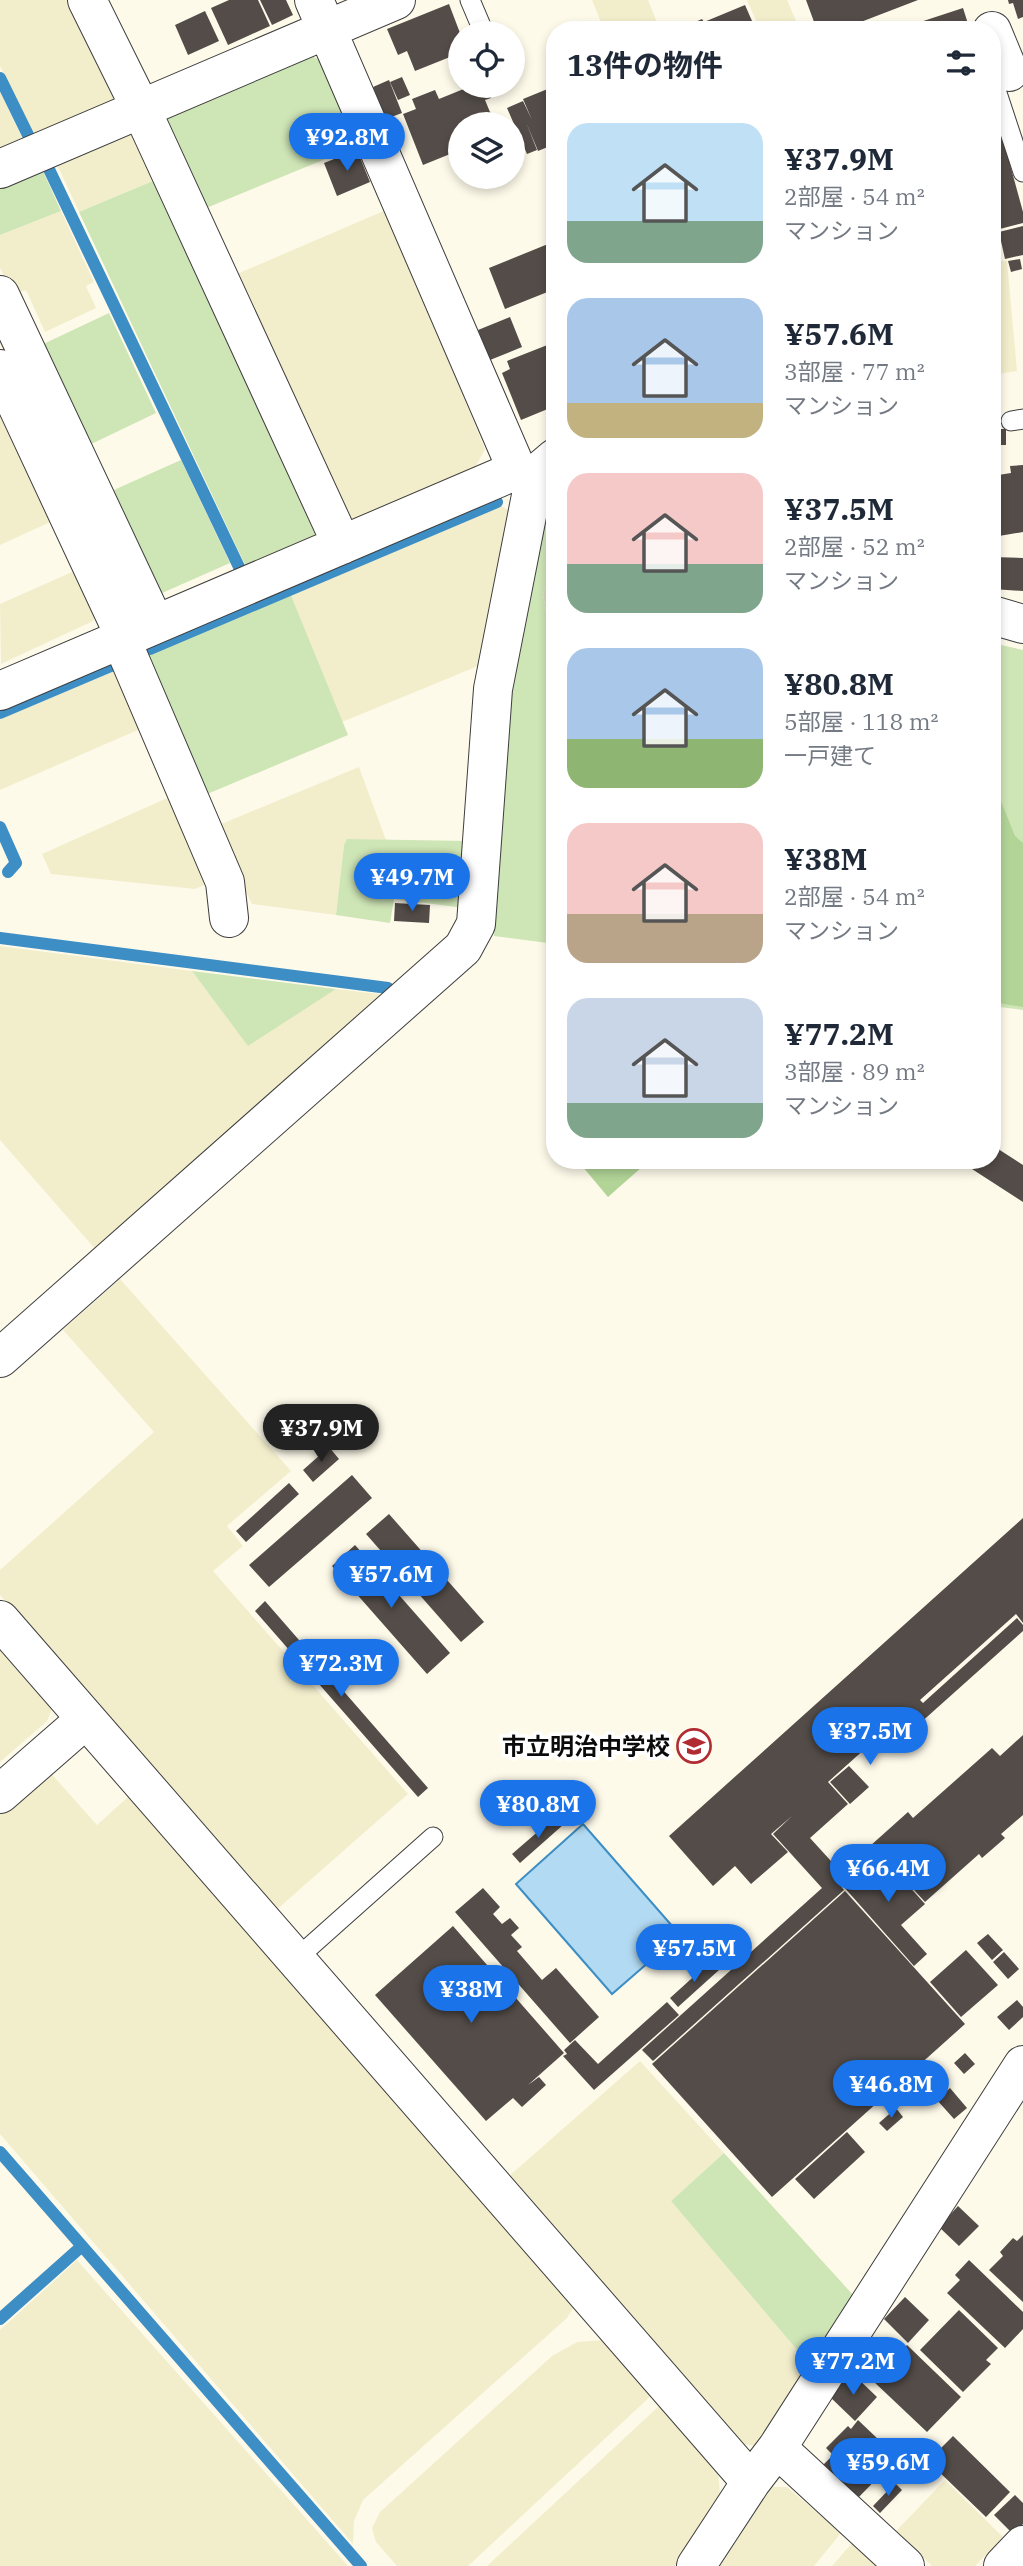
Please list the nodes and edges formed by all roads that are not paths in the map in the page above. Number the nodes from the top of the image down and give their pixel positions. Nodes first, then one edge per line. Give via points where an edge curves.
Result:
1 (87, 0) edge
2 (396, 0) edge
3 (470, 0) edge
4 (980, 0) edge
5 (321, 15) edge
6 (479, 21) edge
7 (988, 21) edge
8 (1005, 75) edge
9 (141, 109) junction
10 (0, 169) edge
11 (1023, 172) edge
12 (0, 295) edge
13 (0, 369) edge
14 (540, 471) edge
15 (342, 545) junction
16 (1001, 618) edge
17 (1023, 624) edge
18 (134, 634) junction
19 (0, 691) edge
20 (229, 918) dead end
21 (0, 1358) edge
22 (0, 1620) edge
23 (86, 1719) junction
24 (0, 1794) edge
25 (433, 1837) dead end
26 (296, 1959) junction
27 (1023, 2066) edge
28 (777, 2448) junction
29 (751, 2482) junction
30 (1023, 2545) edge
31 (696, 2566) edge
32 (905, 2566) edge
33 (1003, 2566) edge

1 - 9 street
2 - 5 street
3 - 6 lane
4 - 7 street
5 - 9 street
5 - 14 street
8 - 11 lane
9 - 10 street
9 - 15 street
12 - 18 street
13 - 18 street
14 - 15 street
14 - 21 street via 493,689 475,924 464,948
15 - 18 street
16 - 17 street
18 - 19 street
18 - 20 street via 226,882
22 - 23 street
23 - 24 street
23 - 26 street
25 - 26 lane
26 - 29 street
27 - 28 street
28 - 29 street
28 - 32 street
29 - 31 street
30 - 33 street

